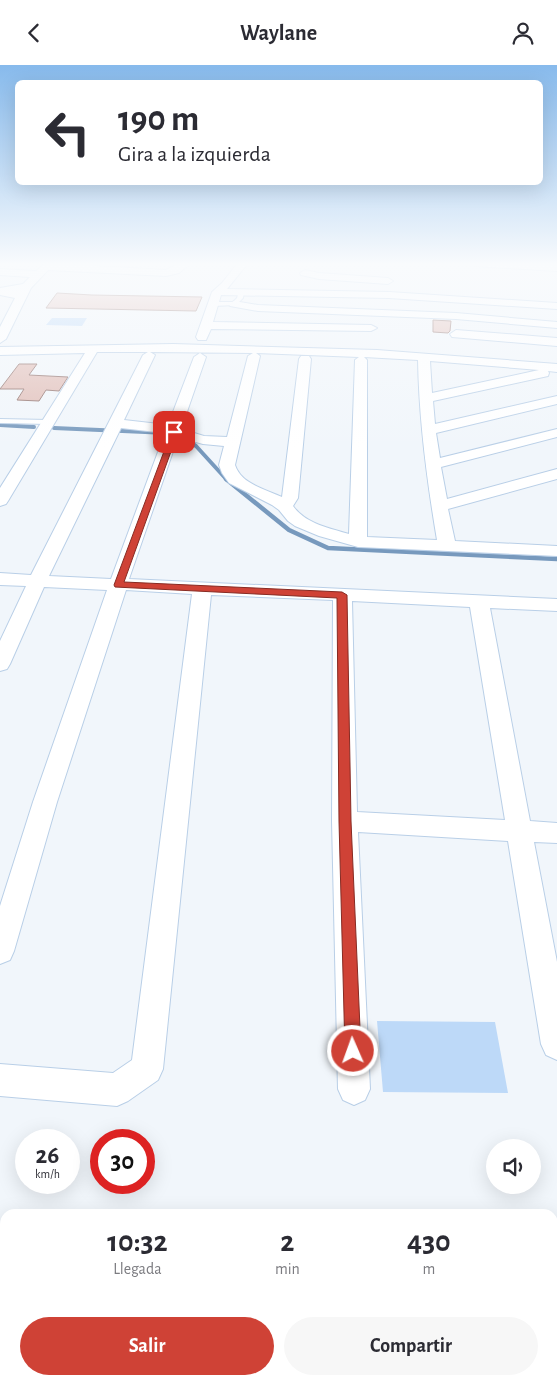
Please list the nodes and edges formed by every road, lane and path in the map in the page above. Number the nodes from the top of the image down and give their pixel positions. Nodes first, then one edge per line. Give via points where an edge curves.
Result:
1 (3, 325) edge
2 (206, 325) joint
3 (371, 325) edge
4 (455, 325) edge
5 (0, 339) edge
6 (557, 343) edge
7 (365, 344) junction
8 (452, 346) junction
9 (0, 351) edge
10 (199, 352) junction
11 (90, 353) junction
12 (149, 355) dead end
13 (254, 356) dead end
14 (424, 357) junction
15 (305, 359) dead end
16 (557, 369) edge
17 (425, 399) junction
18 (557, 400) edge
19 (0, 421) edge
20 (48, 422) junction
21 (113, 429) junction
22 (429, 430) junction
23 (557, 433) edge
24 (174, 434) junction
25 (233, 442) junction
26 (434, 464) junction
27 (557, 473) edge
28 (0, 474) edge
29 (16, 474) junction
30 (0, 501) edge
31 (285, 506) junction
32 (439, 506) junction
33 (358, 542) junction
34 (447, 547) junction
35 (557, 551) edge
36 (0, 579) edge
37 (37, 581) junction
38 (118, 585) junction
39 (202, 589) junction
40 (342, 595) junction
41 (479, 601) junction
42 (557, 605) edge
43 (0, 664) edge
44 (345, 821) junction
45 (518, 831) junction
46 (557, 833) edge
47 (0, 951) edge
48 (557, 1044) edge
49 (0, 1080) edge
50 (354, 1089) dead end

1 - 5 street
2 - 7 street
2 - 10 street
3 - 7 street
4 - 8 street
6 - 8 street
7 - 10 street
7 - 14 street
7 - 33 street
8 - 14 street
8 - 16 street
9 - 11 street
10 - 11 street
10 - 24 street
11 - 20 street
12 - 21 street
13 - 25 street
14 - 17 street
15 - 31 street via 290,498
16 - 17 street
17 - 22 street
18 - 22 street
19 - 20 lane
20 - 29 street
21 - 24 street
21 - 37 street
22 - 26 street
23 - 26 street
24 - 25 street
24 - 38 street
25 - 31 street via 227,465 230,476
26 - 32 street
27 - 32 street
28 - 29 street
29 - 30 street
31 - 33 street via 294,518
32 - 34 street
33 - 34 street
34 - 35 street
36 - 37 street
37 - 38 street
37 - 43 street
38 - 39 street
38 - 47 street via 45,802
39 - 40 street
39 - 49 street via 147,1069 117,1090
40 - 41 street
40 - 44 street
41 - 42 street
41 - 45 street
44 - 45 street
44 - 50 street
45 - 46 street
45 - 48 street

